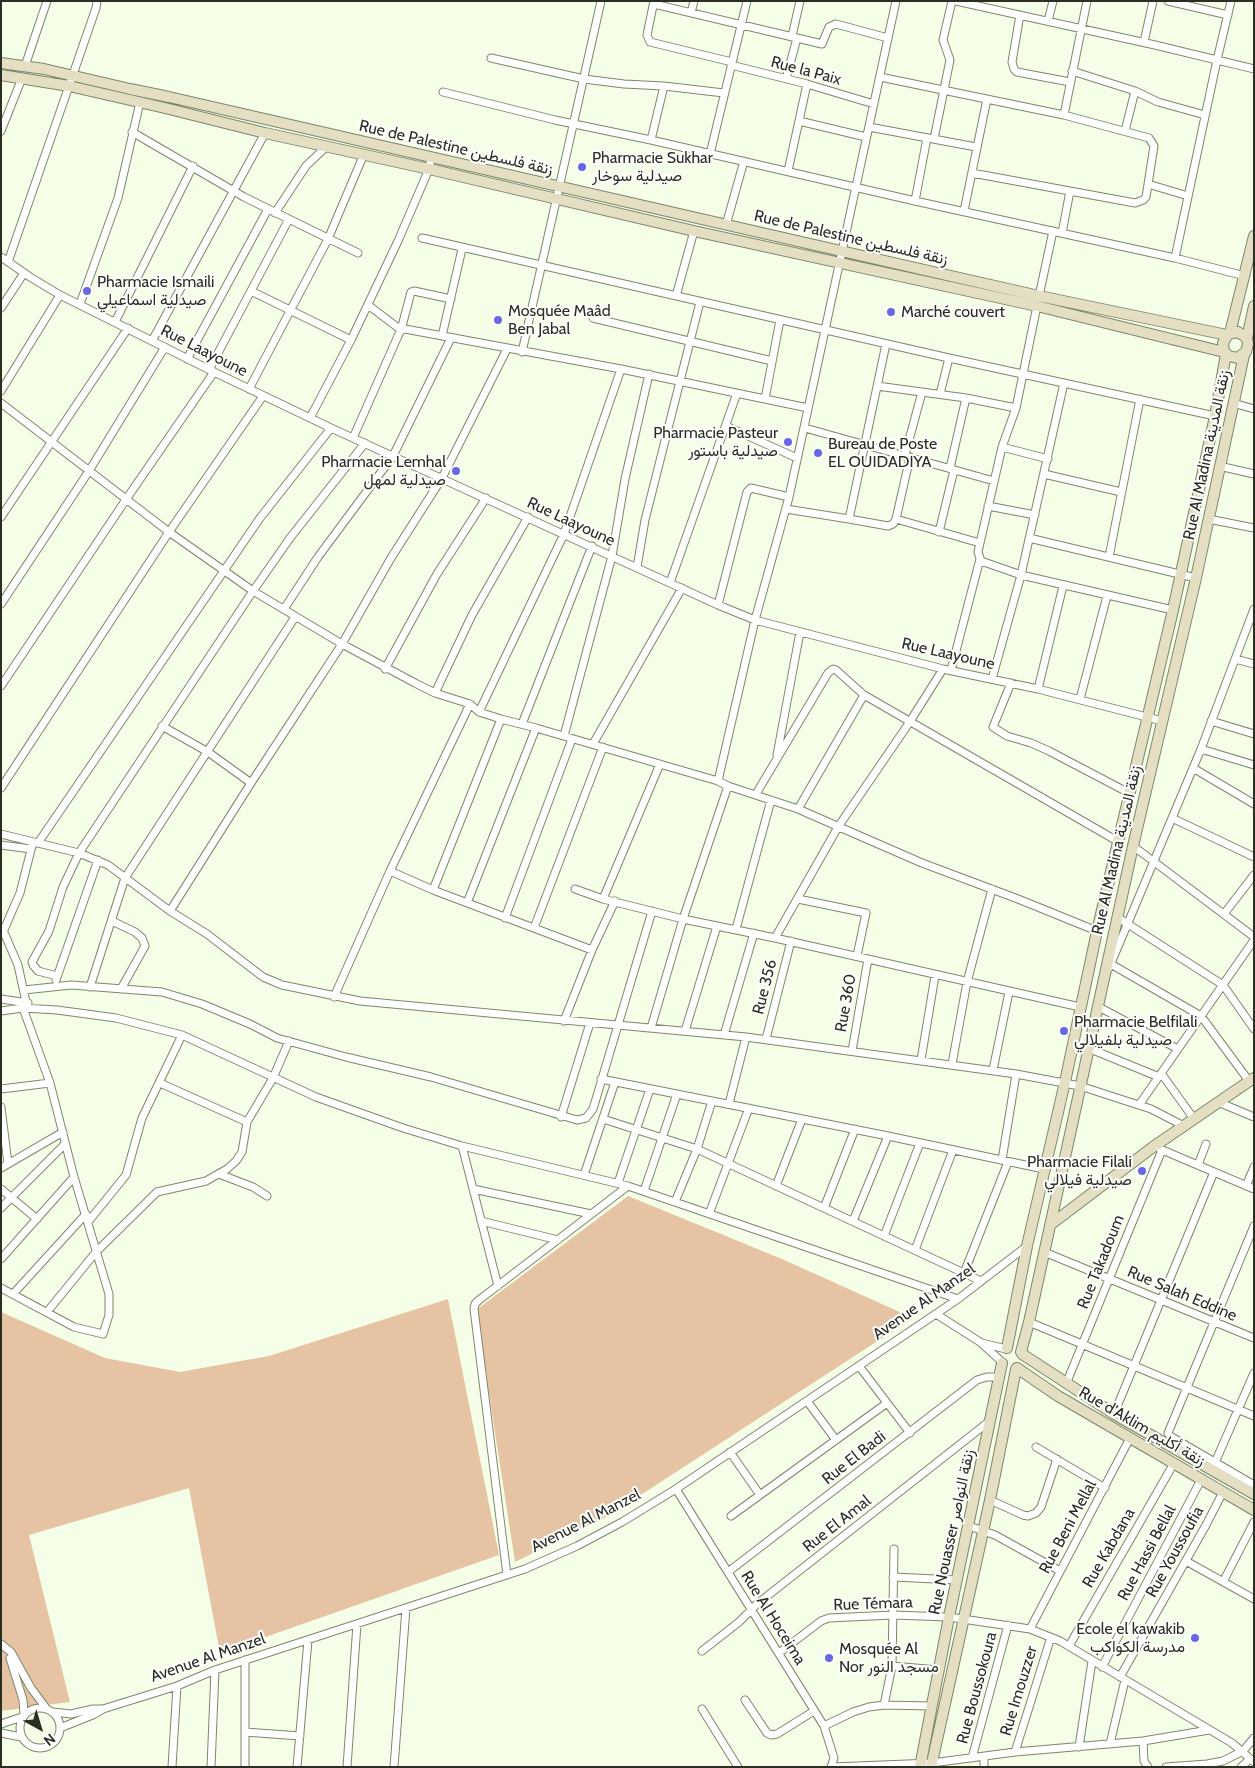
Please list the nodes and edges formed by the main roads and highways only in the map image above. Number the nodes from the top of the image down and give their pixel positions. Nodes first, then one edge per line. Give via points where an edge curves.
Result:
1 (1, 63) edge
2 (1, 75) edge
3 (70, 81) junction
4 (1254, 236) edge
5 (840, 257) junction
6 (1254, 306) edge
7 (1229, 334) junction
8 (1249, 340) edge
9 (1225, 353) junction
10 (1248, 354) edge
11 (1251, 1079) edge
12 (1050, 1225) junction
13 (1007, 1349) junction
14 (1022, 1353) junction
15 (1002, 1362) junction
16 (1016, 1369) junction
17 (1254, 1494) edge
18 (1254, 1510) edge
19 (920, 1765) edge
20 (932, 1765) edge

1 - 3 main road, Rue de Palestine زنقة فلسطين via 44,69
2 - 3 main road, Rue de Palestine زنقة فلسطين
3 - 5 main road, Rue de Palestine زنقة فلسطين via 140,102 264,132 694,230
3 - 5 main road, Rue de Palestine زنقة فلسطين via 169,97 726,225
4 - 7 main road
5 - 7 main road, Rue de Palestine زنقة فلسطين
5 - 9 main road, Rue de Palestine زنقة فلسطين
6 - 8 main road
7 - 8 main road via 1238,332
7 - 9 main road via 1223,343
8 - 10 main road
9 - 10 main road via 1237,358
9 - 13 main road, Rue Al Madina زنقة المدينة via 1181,574 1097,931
10 - 12 main road, Rue Al Madina زنقة المدينة via 1233,403
11 - 12 main road
12 - 14 main road, Rue Al Madina زنقة المدينة
13 - 14 main road via 1014,1348
13 - 15 main road via 1001,1356
14 - 16 main road via 1023,1361
14 - 17 main road, Rue d’Aklim زنقة أكليم via 1114,1414 1214,1466
15 - 16 main road via 1009,1369
15 - 19 main road, Rue Nouasser زنقة النواصر
16 - 18 main road, Rue d’Aklim زنقة أكليم
16 - 20 main road, Rue Nouasser زنقة النواصر

